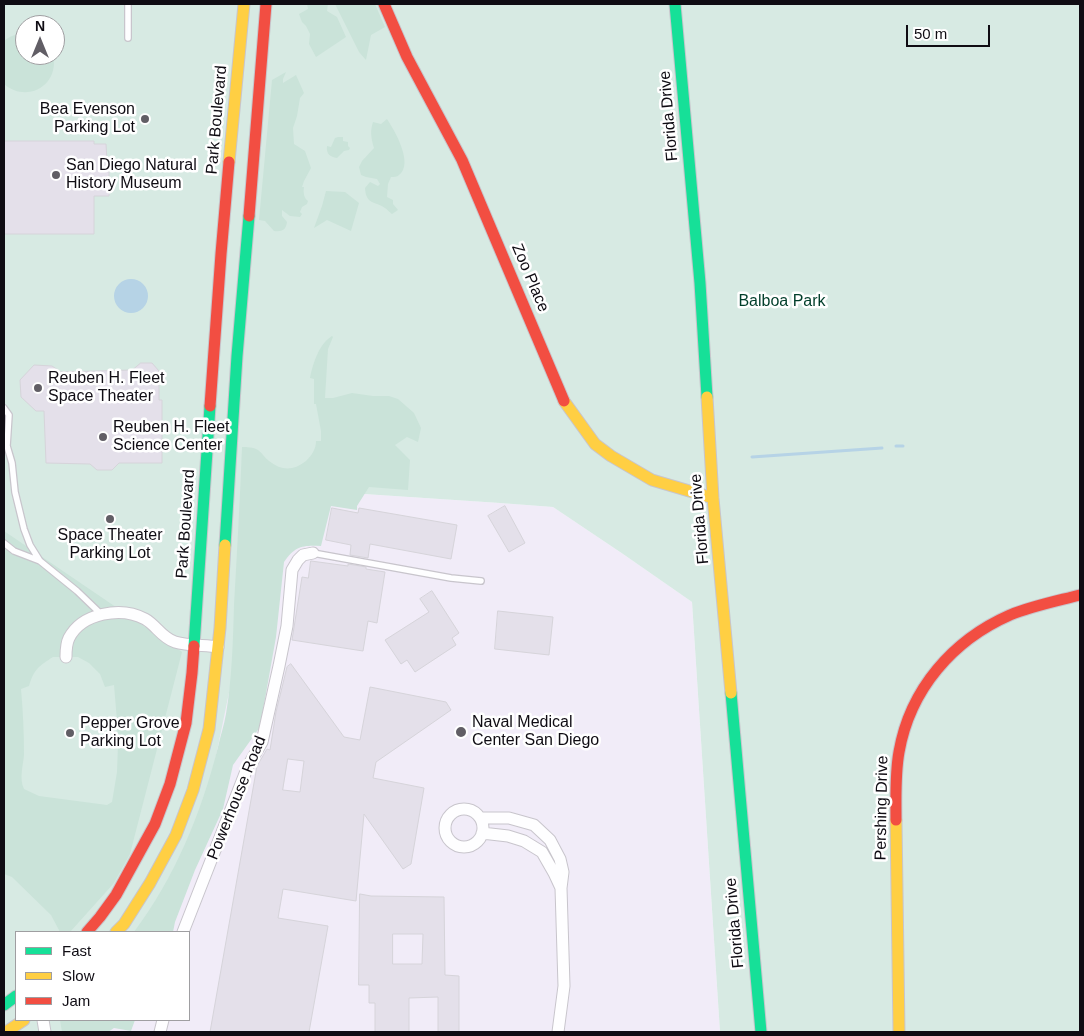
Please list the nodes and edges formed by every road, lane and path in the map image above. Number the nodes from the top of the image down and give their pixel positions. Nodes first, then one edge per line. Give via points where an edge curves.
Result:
1 (128, 4) edge
2 (244, 4) edge
3 (266, 4) edge
4 (384, 4) edge
5 (676, 4) edge
6 (128, 38) dead end
7 (4, 408) edge
8 (714, 498) junction
9 (4, 543) edge
10 (313, 553) joint
11 (40, 561) junction
12 (481, 581) dead end
13 (1080, 595) edge
14 (102, 615) junction
15 (194, 644) junction
16 (218, 647) junction
17 (66, 657) dead end
18 (481, 818) junction
19 (482, 833) junction
20 (560, 888) junction
21 (88, 931) edge
22 (117, 931) edge
23 (184, 931) edge
24 (15, 997) edge
25 (4, 1005) edge
26 (22, 1021) edge
27 (6, 1032) edge
28 (558, 1032) edge
29 (761, 1032) edge
30 (899, 1032) edge

1 - 6 lane
2 - 15 main road, Park Boulevard via 221,254
3 - 16 main road via 237,356
4 - 8 main road, Zoo Place via 407,57 462,160 565,402 595,444 611,456 652,480
5 - 8 main road, Florida Drive via 702,301
7 - 11 lane via 9,415 6,446 12,463 15,492 24,529
8 - 29 main road, Florida Drive
9 - 11 lane via 14,551
10 - 12 lane
10 - 23 street, Powerhouse Road via 303,555 292,570 287,626 262,742 248,766
11 - 14 lane
13 - 30 main road, Pershing Drive via 1020,612 972,636 938,667 911,710 902,736 896,784
14 - 15 street via 118,612 141,617 170,640
14 - 17 street via 85,622 75,631 68,640
15 - 16 street
15 - 21 main road, Park Boulevard via 186,723 167,792 155,824 131,869 116,895
16 - 22 main road via 209,729 193,790 176,835 150,883
18 - 19 street
18 - 19 street via 469,809 456,811 447,821 446,834 454,844 469,846
18 - 20 street via 509,818 534,825 550,840 560,859 563,872
19 - 20 street via 524,841 542,852
20 - 28 street via 564,986
24 - 25 main road
26 - 27 main road

